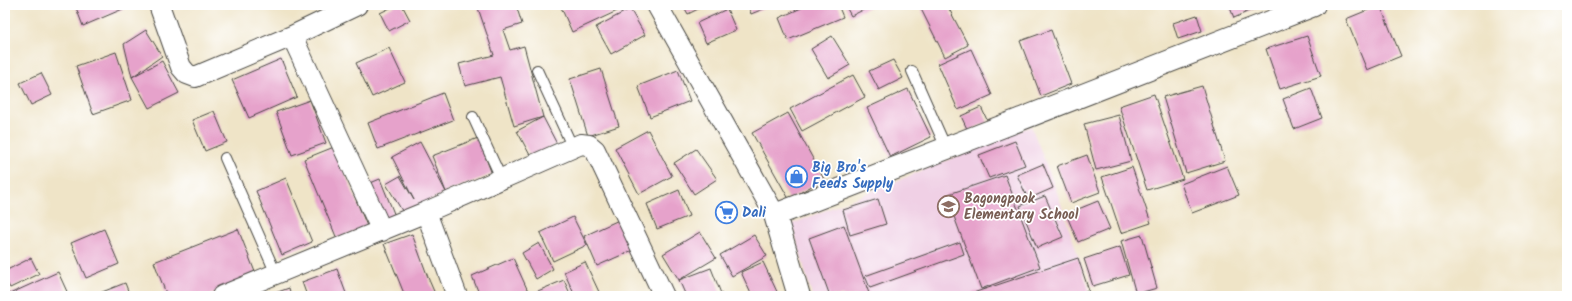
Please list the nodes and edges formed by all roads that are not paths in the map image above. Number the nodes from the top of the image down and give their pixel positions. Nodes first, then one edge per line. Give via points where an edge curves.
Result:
1 (159, 5) edge
2 (657, 5) edge
3 (1306, 6) edge
4 (347, 7) edge
5 (292, 36) junction
6 (537, 70) dead end
7 (912, 71) dead end
8 (473, 117) dead end
9 (573, 148) junction
10 (946, 148) junction
11 (225, 158) dead end
12 (501, 178) junction
13 (426, 212) junction
14 (774, 215) junction
15 (382, 231) junction
16 (276, 274) junction
17 (222, 296) edge
18 (457, 296) edge
19 (664, 296) edge
20 (799, 296) edge

1 - 5 street via 181,67 187,74 195,77
2 - 14 street
3 - 10 street
4 - 5 street
5 - 15 street
6 - 9 lane
7 - 10 lane
8 - 12 lane
9 - 12 street
9 - 19 street via 581,144 589,145 595,150
10 - 14 street
11 - 16 lane
12 - 13 street
13 - 15 street
13 - 18 street
14 - 20 street
15 - 16 street
16 - 17 street

